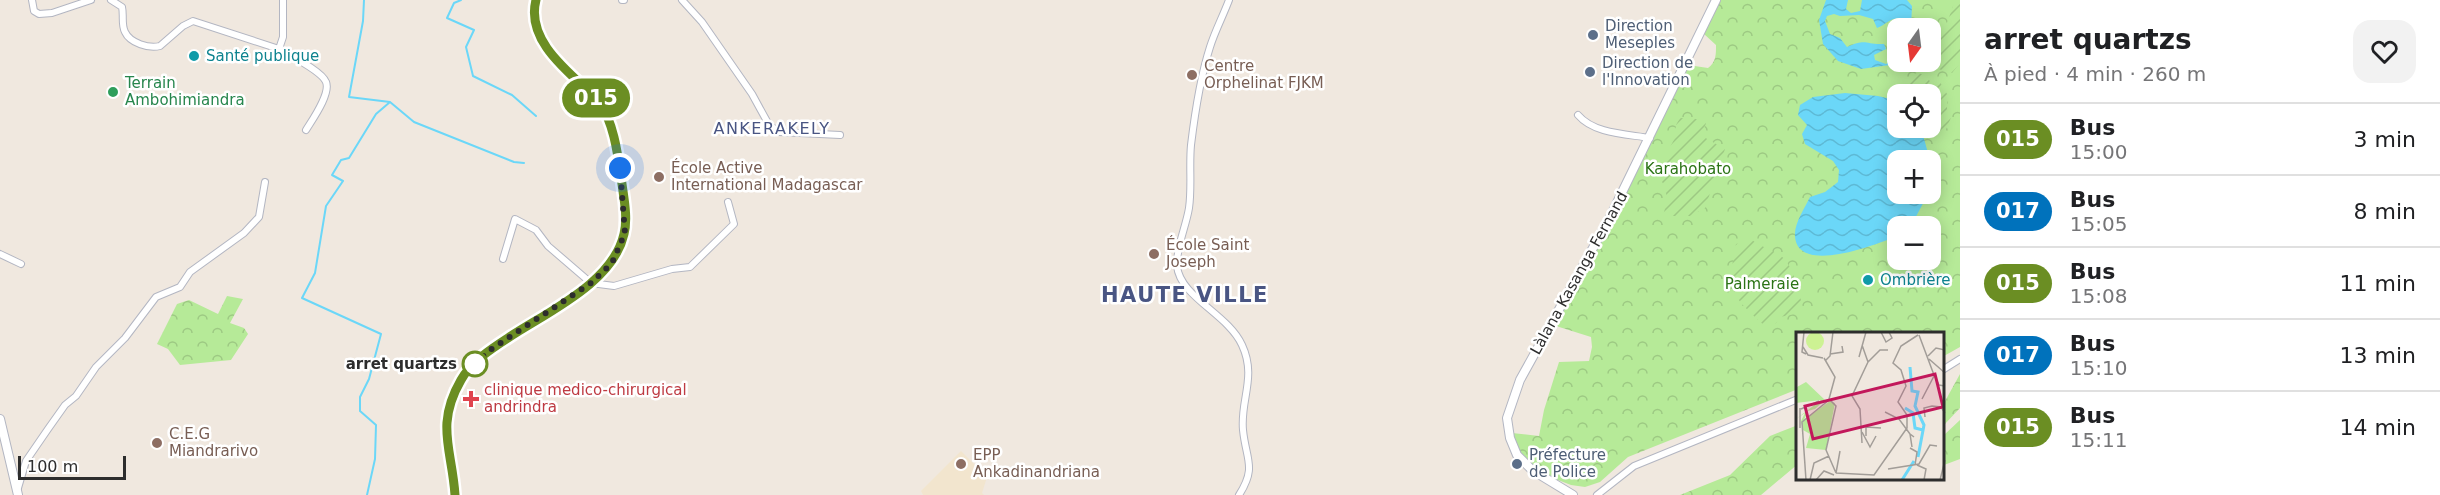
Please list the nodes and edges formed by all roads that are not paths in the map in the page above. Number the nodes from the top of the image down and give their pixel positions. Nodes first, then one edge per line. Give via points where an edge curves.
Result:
1 (32, 0) edge
2 (91, 0) edge
3 (111, 0) edge
4 (283, 0) edge
5 (536, 0) edge
6 (682, 0) edge
7 (1229, 0) edge
8 (1716, 0) edge
9 (279, 49) junction
10 (1578, 115) dead end
11 (306, 130) dead end
12 (840, 135) dead end
13 (1650, 138) junction
14 (265, 182) dead end
15 (728, 202) dead end
16 (0, 254) edge
17 (503, 259) dead end
18 (21, 264) dead end
19 (591, 283) junction
20 (1960, 359) edge
21 (1945, 368) edge
22 (1796, 400) edge
23 (0, 419) edge
24 (18, 492) edge
25 (455, 495) edge
26 (1239, 495) edge
27 (1573, 495) edge
28 (1597, 495) edge

1 - 2 street via 34,11 45,15
3 - 9 street via 122,7 124,31 147,47 160,46 194,21
4 - 9 street via 283,37
5 - 19 street via 534,16 541,38 551,55 604,108 616,144 625,233 612,263
6 - 12 street via 702,22 769,125 779,132
7 - 26 street via 1210,46 1197,108 1189,211 1177,266 1182,283 1233,331 1248,366 1243,428 1251,470
8 - 13 street, Làlana Kasanga Fernand
9 - 11 street via 326,81 321,107
10 - 13 street via 1596,128
13 - 27 street, Làlana Kasanga Fernand via 1610,219 1520,380 1507,418 1517,455 1532,470
14 - 24 street via 259,217 244,233 190,272 180,287 156,297 65,405 26,461
15 - 19 street via 734,224 690,267 614,286
16 - 18 street
17 - 19 street via 515,219 536,230 548,246
19 - 25 street via 490,350 461,379 446,418 445,433
20 - 21 street
22 - 28 street via 1634,466
23 - 24 street

